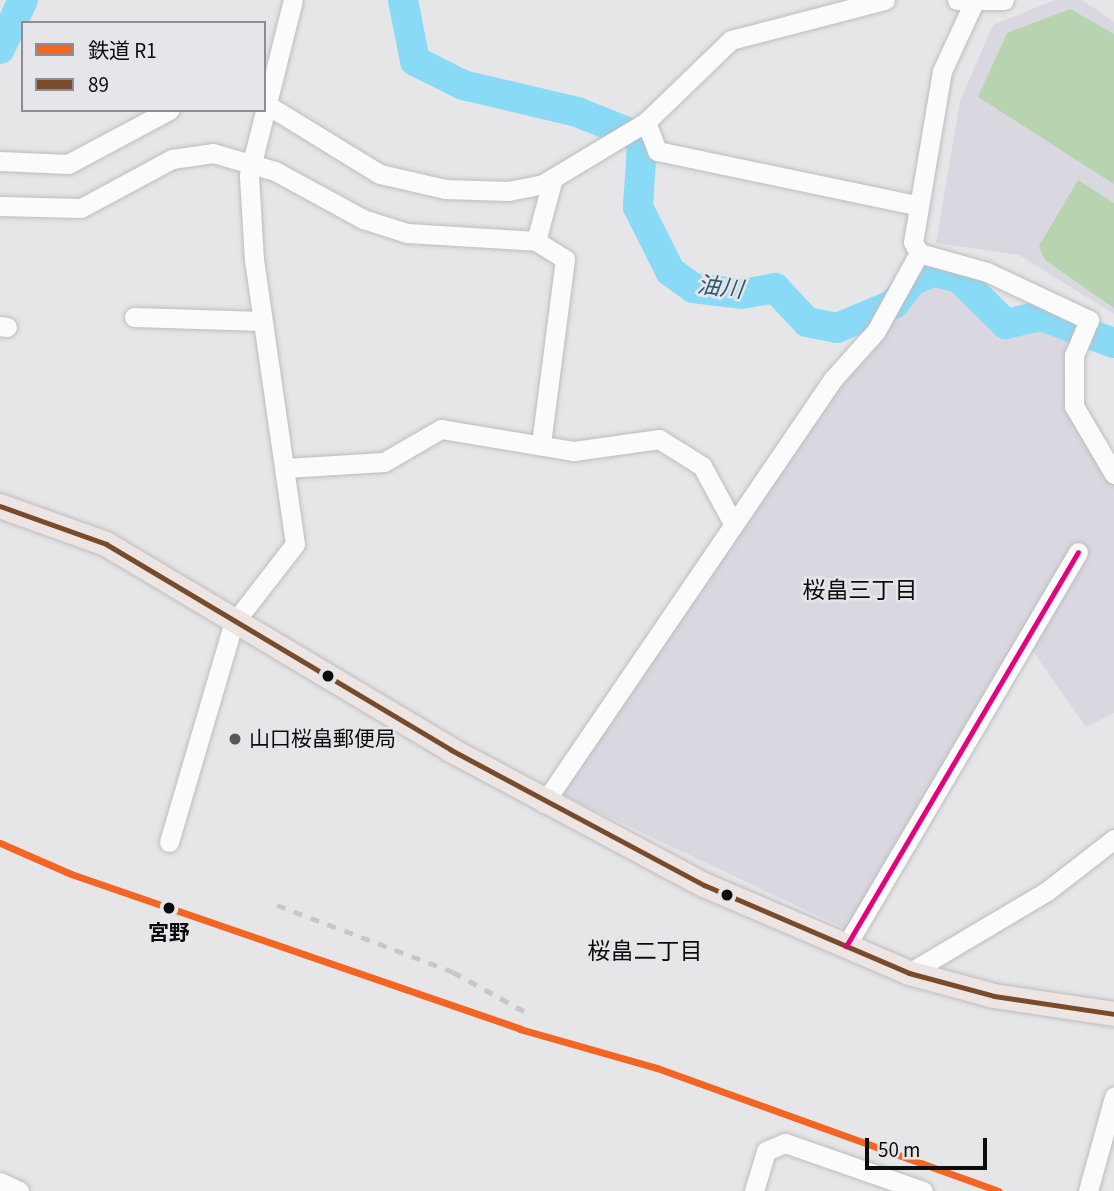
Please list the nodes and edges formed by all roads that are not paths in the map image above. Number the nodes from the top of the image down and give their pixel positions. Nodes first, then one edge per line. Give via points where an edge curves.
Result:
1 (293, 0) edge
2 (885, 0) edge
3 (1004, 0) edge
4 (965, 1) edge
5 (266, 100) edge
6 (266, 105) edge
7 (165, 112) edge
8 (263, 112) edge
9 (646, 122) junction
10 (0, 161) edge
11 (252, 162) junction
12 (552, 178) junction
13 (916, 205) junction
14 (0, 206) edge
15 (536, 241) junction
16 (919, 253) junction
17 (134, 317) dead end
18 (262, 321) junction
19 (541, 445) junction
20 (285, 468) junction
21 (1114, 474) edge
22 (0, 506) edge
23 (733, 523) junction
24 (1079, 552) dead end
25 (233, 624) junction
26 (544, 803) junction
27 (1114, 839) edge
28 (169, 842) dead end
29 (846, 946) junction
30 (909, 973) junction
31 (1114, 1014) edge
32 (1114, 1097) edge
33 (0, 1182) edge
34 (917, 1190) edge
35 (19, 1191) edge
36 (754, 1191) edge
37 (1088, 1191) edge

1 - 5 street
2 - 9 street via 731,40
3 - 4 street
4 - 13 street via 942,71
6 - 12 street via 380,174 446,189 508,191
7 - 10 street via 68,164
8 - 11 street
9 - 12 street
9 - 13 street via 657,151
11 - 14 street via 194,153 81,208
11 - 15 street via 363,219 407,233
11 - 18 street
12 - 15 street
13 - 16 street via 913,242
15 - 19 street via 565,259
16 - 21 street via 987,272 1089,320 1074,355 1074,406
16 - 23 street via 876,331 833,379
17 - 18 street
18 - 20 street
19 - 20 street via 441,429 384,462
19 - 23 street via 575,450 659,439 680,447 702,466
20 - 25 street via 295,544
22 - 25 main road via 106,544
23 - 26 street
24 - 29 street
25 - 26 main road
25 - 28 street
26 - 29 main road via 704,885
27 - 30 street via 1047,891
29 - 30 main road
30 - 31 main road via 994,996
32 - 37 street
33 - 35 street
34 - 36 street via 785,1143 766,1152

